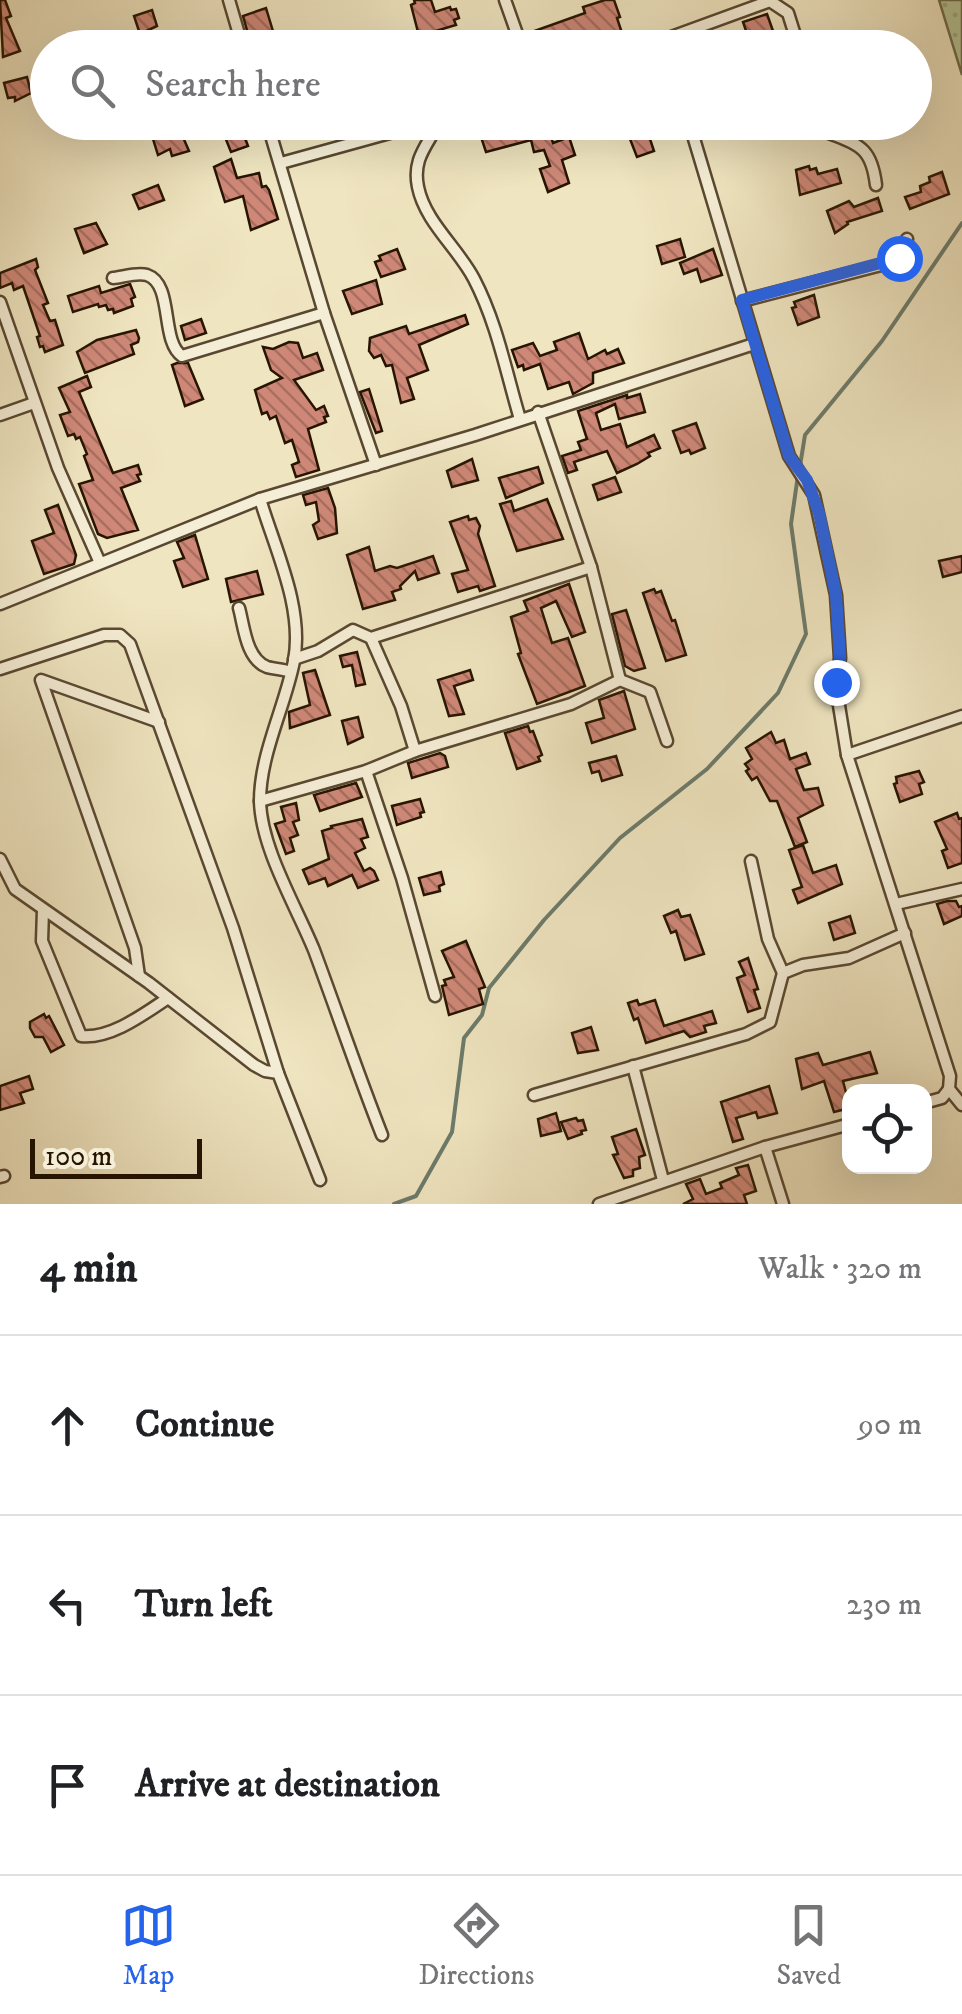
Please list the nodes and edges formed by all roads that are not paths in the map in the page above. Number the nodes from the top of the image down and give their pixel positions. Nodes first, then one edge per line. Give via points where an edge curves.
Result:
1 (229, 0) edge
2 (506, 0) edge
3 (238, 30) edge
4 (516, 30) edge
5 (699, 30) edge
6 (793, 30) edge
7 (274, 140) edge
8 (364, 140) edge
9 (426, 140) edge
10 (693, 140) edge
11 (847, 140) edge
12 (281, 163) junction
13 (876, 185) dead end
14 (908, 238) dead end
15 (114, 278) dead end
16 (742, 300) junction
17 (0, 302) edge
18 (324, 313) junction
19 (754, 344) junction
20 (34, 403) junction
21 (538, 412) junction
22 (0, 415) edge
23 (520, 419) junction
24 (376, 465) junction
25 (260, 499) junction
26 (100, 564) junction
27 (592, 568) junction
28 (0, 604) edge
29 (239, 608) dead end
30 (371, 638) junction
31 (32, 658) junction
32 (293, 665) junction
33 (0, 670) edge
34 (42, 680) junction
35 (620, 680) junction
36 (962, 716) edge
37 (159, 722) junction
38 (667, 741) dead end
39 (416, 751) junction
40 (846, 755) junction
41 (366, 772) junction
42 (260, 802) junction
43 (0, 859) edge
44 (751, 860) dead end
45 (962, 890) edge
46 (896, 904) junction
47 (43, 910) junction
48 (905, 934) junction
49 (782, 973) junction
50 (139, 976) junction
51 (434, 996) dead end
52 (168, 998) junction
53 (633, 1066) junction
54 (278, 1073) junction
55 (949, 1088) junction
56 (534, 1095) dead end
57 (932, 1101) edge
58 (962, 1105) edge
59 (842, 1126) edge
60 (382, 1136) dead end
61 (765, 1147) junction
62 (320, 1180) dead end
63 (663, 1180) junction
64 (599, 1204) edge
65 (783, 1204) edge

1 - 3 street
2 - 4 street
5 - 6 street via 770,1 788,13
7 - 12 street
8 - 12 street
9 - 23 street via 417,184 489,312
10 - 16 street
11 - 13 street via 873,161
12 - 18 street
14 - 16 street via 904,253 885,264
15 - 18 street via 153,279 174,349 182,356
16 - 19 street
17 - 20 street
18 - 24 street
19 - 21 street
19 - 40 street via 789,456 819,513 836,595 836,686
20 - 22 street
20 - 26 street
21 - 23 street
21 - 27 street
23 - 24 street
24 - 25 street
25 - 26 street
25 - 32 street via 291,601
26 - 28 street
27 - 30 street
27 - 35 street
29 - 32 street via 257,662
30 - 32 street via 353,630
30 - 39 street
31 - 33 street
31 - 34 street
31 - 37 street via 120,636 130,644
32 - 42 street
34 - 37 street
34 - 50 street
35 - 38 street via 650,692
35 - 39 street via 571,704
36 - 40 street
37 - 54 street
39 - 41 street
40 - 46 street
41 - 42 street
41 - 51 street
42 - 60 street via 278,868
43 - 47 street via 15,889
44 - 49 street
45 - 46 street
46 - 48 street
47 - 50 street
47 - 52 street via 42,941 81,1036 136,1019
48 - 49 street via 850,958
48 - 55 street
49 - 53 street via 770,1022
50 - 52 street
52 - 54 street via 254,1065
53 - 56 street
53 - 63 street
54 - 62 street
55 - 57 street
55 - 58 street
59 - 61 street
61 - 63 street
61 - 65 street
63 - 64 street

